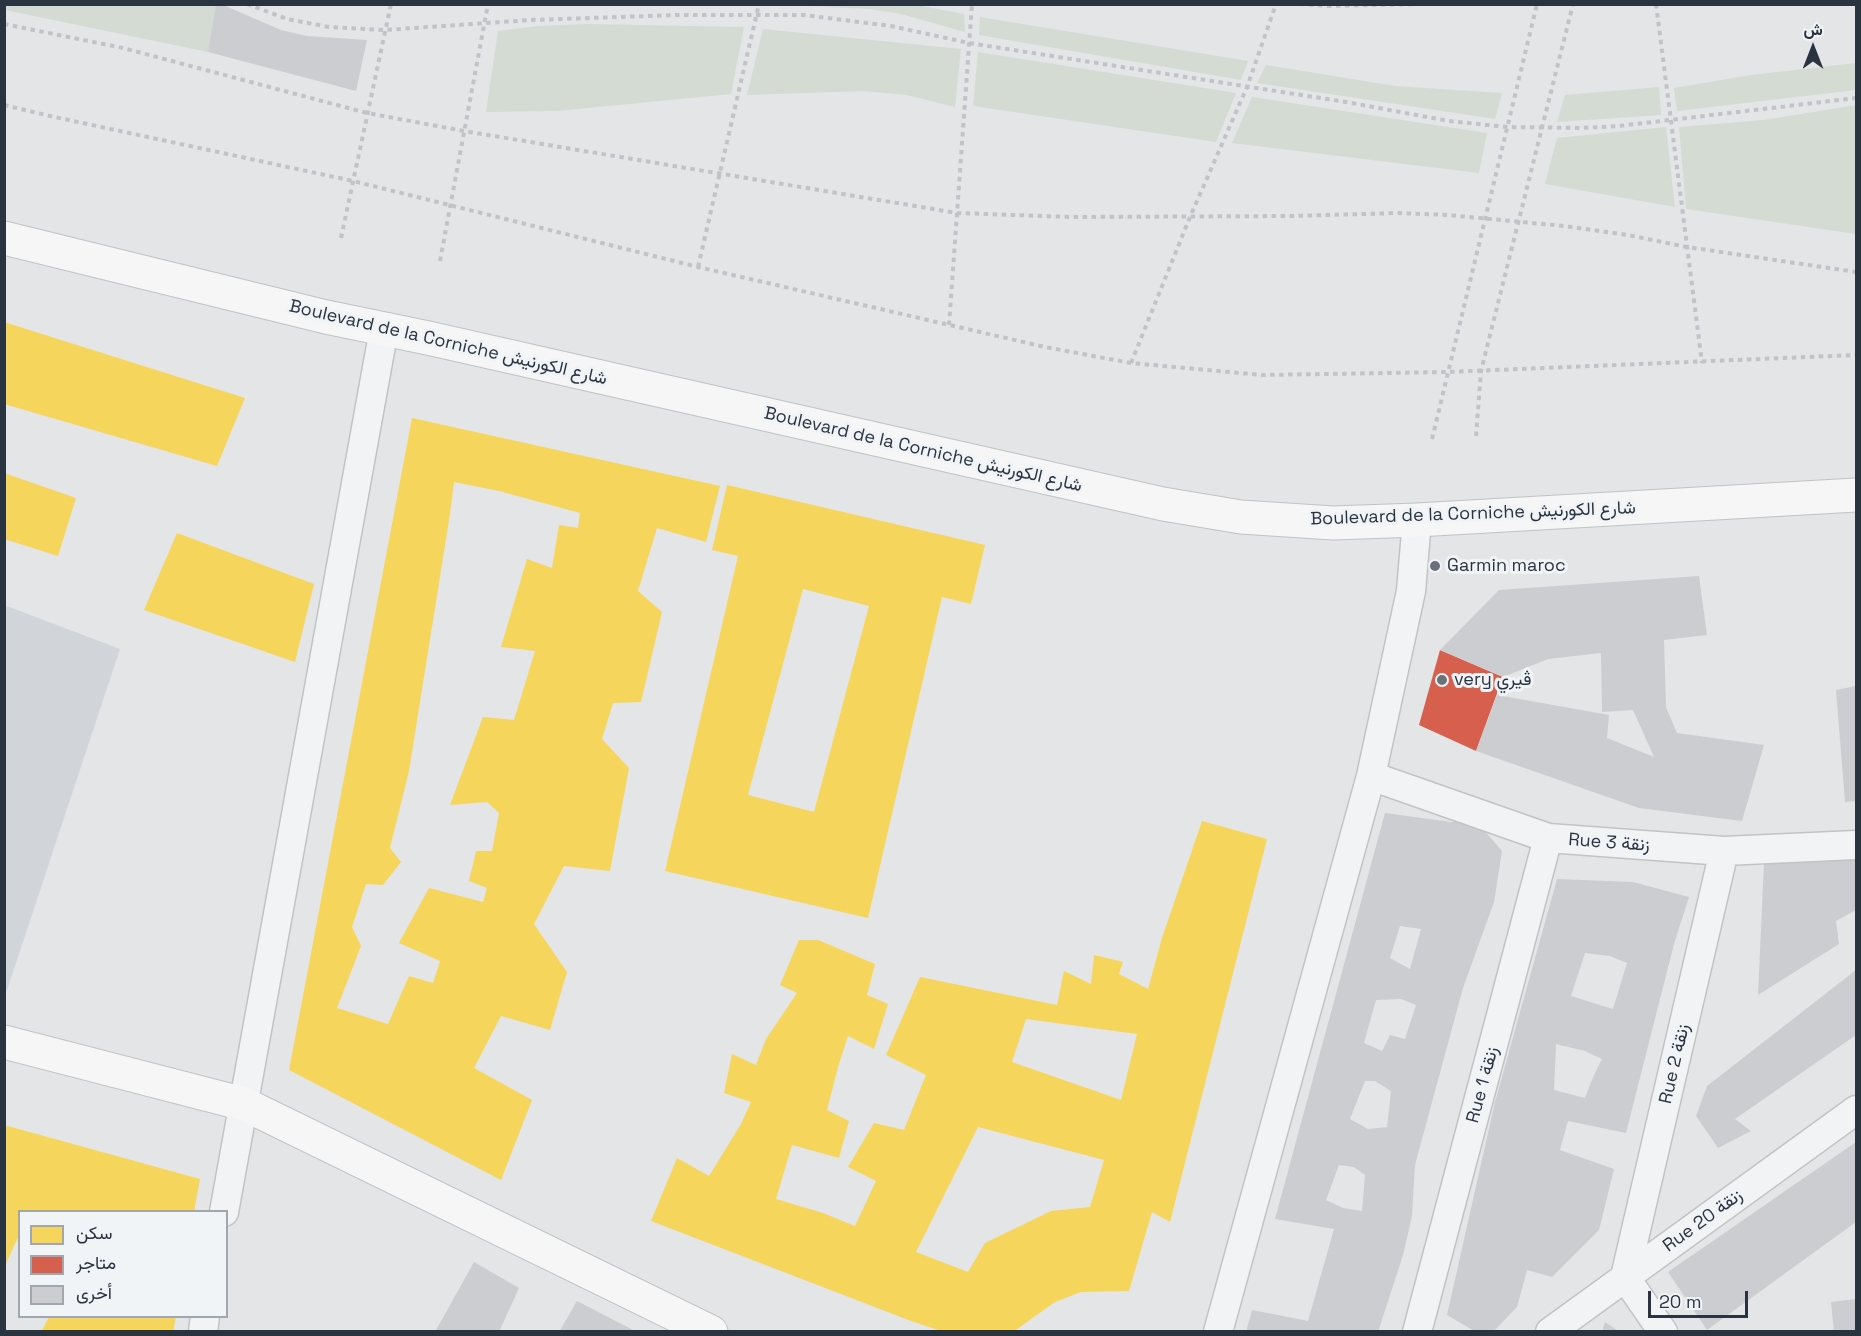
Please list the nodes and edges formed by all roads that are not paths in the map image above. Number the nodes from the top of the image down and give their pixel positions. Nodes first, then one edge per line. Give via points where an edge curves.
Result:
1 (4, 238) edge
2 (384, 329) junction
3 (1857, 495) edge
4 (1417, 520) junction
5 (1371, 776) junction
6 (1548, 838) junction
7 (1857, 845) edge
8 (1724, 851) junction
9 (4, 1042) edge
10 (244, 1104) junction
11 (1857, 1110) edge
12 (224, 1210) edge
13 (1625, 1277) junction
14 (711, 1332) edge
15 (1218, 1332) edge
16 (1417, 1332) edge
17 (1550, 1332) edge
18 (1663, 1332) edge

1 - 2 main road, Boulevard de la Corniche شارع الكورنيش
2 - 4 main road, Boulevard de la Corniche شارع الكورنيش via 1172,506 1294,521
2 - 10 street
3 - 4 main road, Boulevard de la Corniche شارع الكورنيش
4 - 5 street via 1412,591
5 - 6 street, Rue 3 زنقة
5 - 15 street
6 - 8 street, Rue 3 زنقة
6 - 16 street, Rue 1 زنقة
7 - 8 street, Rue 3 زنقة
8 - 13 street, Rue 2 زنقة
9 - 10 main road
10 - 12 street
10 - 14 main road
11 - 13 street, Rue 20 زنقة
13 - 17 street, Rue 20 زنقة
13 - 18 street

